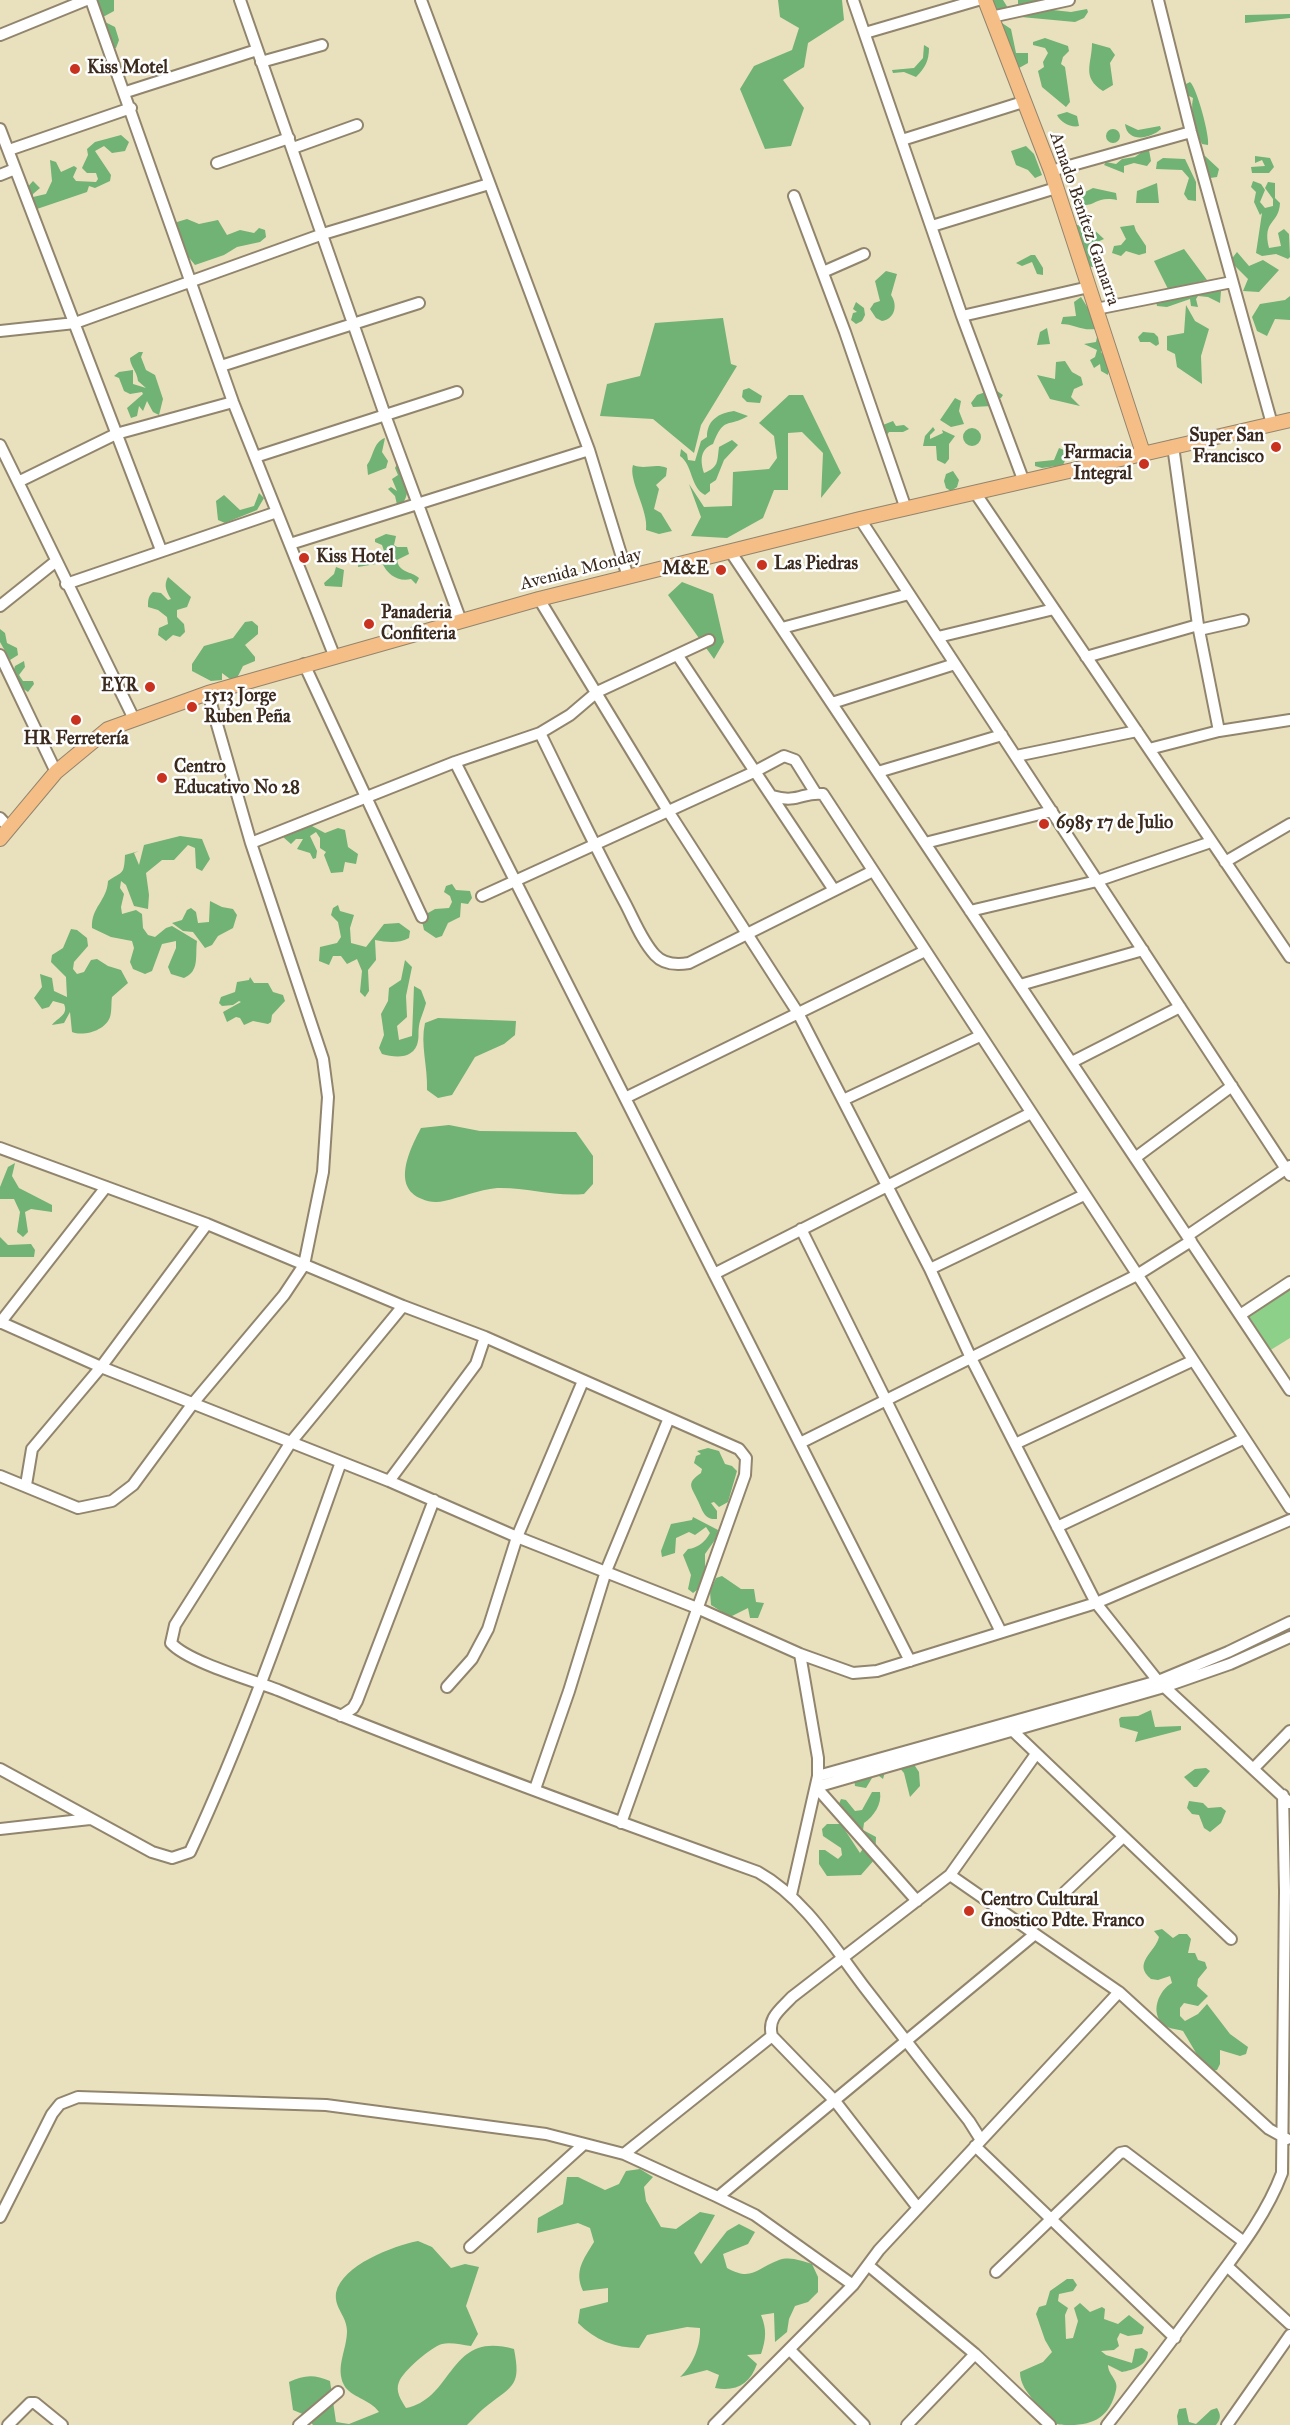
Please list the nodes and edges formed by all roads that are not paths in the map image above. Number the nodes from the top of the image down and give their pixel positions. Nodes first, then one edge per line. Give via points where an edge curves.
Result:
1 (89, 0) edge
2 (240, 0) edge
3 (421, 0) edge
4 (853, 0) edge
5 (978, 0) edge
6 (985, 0) edge
7 (1068, 0) edge
8 (1158, 0) edge
9 (1051, 2) edge
10 (991, 17) junction
11 (865, 33) junction
12 (0, 35) edge
13 (322, 45) dead end
14 (257, 50) junction
15 (261, 62) junction
16 (126, 93) junction
17 (1023, 102) junction
18 (131, 108) junction
19 (357, 125) dead end
20 (0, 129) edge
21 (1191, 132) junction
22 (902, 140) junction
23 (291, 143) junction
24 (9, 150) junction
25 (217, 164) dead end
26 (15, 169) junction
27 (1051, 171) junction
28 (0, 174) edge
29 (489, 184) junction
30 (1056, 188) junction
31 (794, 196) dead end
32 (932, 226) junction
33 (323, 234) junction
34 (864, 255) dead end
35 (823, 272) junction
36 (192, 281) junction
37 (1232, 282) junction
38 (1089, 287) junction
39 (419, 303) dead end
40 (1096, 309) junction
41 (962, 316) junction
42 (75, 323) junction
43 (355, 324) junction
44 (0, 331) edge
45 (221, 366) junction
46 (457, 392) dead end
47 (233, 402) junction
48 (385, 415) junction
49 (1290, 420) edge
50 (1272, 424) junction
51 (1290, 429) edge
52 (116, 434) junction
53 (1173, 446) junction
54 (1, 448) edge
55 (589, 450) junction
56 (1143, 453) junction
57 (255, 457) junction
58 (18, 482) junction
59 (1024, 482) junction
60 (976, 494) junction
61 (418, 504) junction
62 (906, 509) junction
63 (277, 512) junction
64 (860, 519) junction
65 (290, 544) junction
66 (161, 550) junction
67 (730, 551) junction
68 (55, 562) junction
69 (628, 577) junction
70 (66, 584) junction
71 (909, 594) junction
72 (538, 599) junction
73 (0, 606) edge
74 (1054, 609) junction
75 (1243, 620) dead end
76 (461, 621) junction
77 (782, 628) junction
78 (1198, 628) junction
79 (938, 637) junction
80 (710, 640) dead end
81 (0, 655) edge
82 (334, 655) junction
83 (678, 656) junction
84 (1086, 657) junction
85 (304, 664) junction
86 (955, 664) junction
87 (597, 692) junction
88 (208, 693) junction
89 (832, 703) junction
90 (134, 718) junction
91 (1290, 720) edge
92 (1137, 731) junction
93 (1218, 731) junction
94 (540, 733) junction
95 (1002, 735) junction
96 (1149, 749) junction
97 (1016, 756) junction
98 (455, 762) junction
99 (56, 772) junction
100 (754, 772) junction
101 (878, 772) junction
102 (814, 792) junction
103 (772, 796) junction
104 (368, 799) junction
105 (668, 811) junction
106 (1052, 811) junction
107 (1290, 824) edge
108 (3, 828) edge
109 (1211, 842) junction
110 (251, 843) junction
111 (925, 843) junction
112 (595, 845) junction
113 (1226, 862) junction
114 (873, 871) junction
115 (515, 881) junction
116 (1097, 881) junction
117 (834, 890) junction
118 (482, 896) dead end
119 (970, 911) junction
120 (422, 917) dead end
121 (745, 933) junction
122 (1143, 950) junction
123 (925, 951) junction
124 (1290, 957) edge
125 (1020, 985) junction
126 (1180, 1007) junction
127 (798, 1013) junction
128 (980, 1036) junction
129 (1072, 1062) junction
130 (1232, 1086) junction
131 (625, 1098) junction
132 (843, 1100) junction
133 (1031, 1113) junction
134 (2, 1153) edge
135 (1135, 1158) junction
136 (1289, 1170) edge
137 (887, 1186) junction
138 (106, 1187) junction
139 (1084, 1195) junction
140 (207, 1224) junction
141 (801, 1229) junction
142 (1189, 1238) junction
143 (304, 1265) junction
144 (930, 1269) junction
145 (714, 1274) junction
146 (1137, 1275) junction
147 (1290, 1282) edge
148 (403, 1306) junction
149 (1240, 1315) junction
150 (0, 1322) edge
151 (485, 1337) junction
152 (971, 1358) junction
153 (1192, 1360) junction
154 (101, 1367) junction
155 (583, 1381) junction
156 (1290, 1390) edge
157 (886, 1400) junction
158 (194, 1402) junction
159 (669, 1418) junction
160 (1244, 1439) junction
161 (291, 1442) junction
162 (800, 1443) junction
163 (1015, 1444) junction
164 (341, 1462) junction
165 (0, 1476) edge
166 (389, 1481) junction
167 (26, 1485) junction
168 (434, 1500) junction
169 (1290, 1508) edge
170 (1290, 1520) edge
171 (1058, 1527) junction
172 (517, 1538) junction
173 (606, 1571) junction
174 (1095, 1603) junction
175 (697, 1608) junction
176 (1290, 1622) edge
177 (1001, 1632) junction
178 (1290, 1637) edge
179 (800, 1654) junction
180 (910, 1661) junction
181 (262, 1684) junction
182 (1161, 1684) junction
183 (447, 1687) dead end
184 (341, 1716) junction
185 (1013, 1731) junction
186 (1290, 1731) edge
187 (1036, 1754) junction
188 (1254, 1768) junction
189 (0, 1769) edge
190 (817, 1781) junction
191 (535, 1789) junction
192 (1286, 1799) edge
193 (90, 1819) junction
194 (621, 1823) junction
195 (0, 1829) edge
196 (1123, 1837) junction
197 (950, 1875) junction
198 (1065, 1892) dead end
199 (791, 1895) junction
200 (917, 1901) junction
201 (1035, 1934) junction
202 (1231, 1939) dead end
203 (843, 1959) junction
204 (1287, 1991) edge
205 (1119, 1992) junction
206 (772, 2036) junction
207 (906, 2041) junction
208 (836, 2102) junction
209 (1287, 2139) edge
210 (978, 2143) junction
211 (584, 2144) junction
212 (624, 2154) junction
213 (718, 2197) junction
214 (918, 2208) junction
215 (0, 2217) edge
216 (1048, 2219) junction
217 (1244, 2242) junction
218 (470, 2247) dead end
219 (869, 2266) junction
220 (1227, 2266) junction
221 (996, 2272) dead end
222 (853, 2285) junction
223 (1290, 2324) edge
224 (1290, 2335) edge
225 (1175, 2338) junction
226 (790, 2350) junction
227 (975, 2355) junction
228 (338, 2392) dead end
229 (8, 2425) edge
230 (62, 2425) edge
231 (299, 2425) edge
232 (714, 2425) edge
233 (864, 2425) edge
234 (907, 2425) edge
235 (1050, 2425) edge
236 (1107, 2425) edge
237 (1227, 2425) edge

1 - 12 street
1 - 16 street
2 - 14 street
3 - 29 street
4 - 11 street
5 - 11 street
6 - 10 main road, Amado Benítez Gamarra
7 - 9 street
8 - 21 street
9 - 10 street
10 - 17 main road, Amado Benítez Gamarra
11 - 22 street
13 - 15 street
14 - 15 street
14 - 16 street
15 - 23 street
16 - 18 street
17 - 22 street
17 - 27 main road, Amado Benítez Gamarra
18 - 24 street
18 - 36 street
19 - 23 street
20 - 24 street
21 - 27 street
21 - 37 street
22 - 32 street
23 - 25 street
23 - 33 street
24 - 26 street
26 - 28 street
26 - 42 street
27 - 30 main road, Amado Benítez Gamarra
29 - 33 street
29 - 55 street
30 - 32 street
30 - 38 main road, Amado Benítez Gamarra
31 - 35 street
32 - 41 street
33 - 36 street
33 - 43 street
34 - 35 street
35 - 62 street
36 - 42 street
36 - 45 street
37 - 40 street
37 - 50 street
38 - 40 main road, Amado Benítez Gamarra
38 - 41 street
39 - 43 street
40 - 56 main road, Amado Benítez Gamarra
41 - 59 street
42 - 44 street
42 - 52 street
43 - 45 street
43 - 48 street
45 - 47 street
46 - 48 street
47 - 52 street
47 - 57 street
48 - 57 street
48 - 61 street
49 - 50 main road, Avenida Monday
49 - 51 street
50 - 53 main road, Avenida Monday
52 - 58 street
52 - 66 street
53 - 56 main road, Avenida Monday
53 - 78 street
54 - 58 street
55 - 61 street
55 - 69 street
56 - 59 main road, Avenida Monday
57 - 63 street
58 - 68 street
59 - 60 main road, Avenida Monday
60 - 62 main road, Avenida Monday
60 - 74 street
61 - 65 street
61 - 76 street
62 - 64 main road, Avenida Monday
63 - 65 street
63 - 66 street
64 - 67 main road, Avenida Monday
64 - 71 street
65 - 82 street
66 - 70 street
67 - 69 main road, Avenida Monday
67 - 77 street
68 - 70 street
68 - 73 street
69 - 72 main road, Avenida Monday
70 - 90 street
71 - 77 street
71 - 79 street
72 - 76 main road, Avenida Monday
72 - 87 street
74 - 79 street
74 - 84 street
75 - 78 street
76 - 82 main road, Avenida Monday
77 - 89 street
78 - 84 street
78 - 93 street
79 - 86 street
80 - 83 street
81 - 99 street
82 - 85 main road, Avenida Monday
83 - 87 street
83 - 100 street
84 - 92 street
85 - 88 main road, Avenida Monday
85 - 104 street
86 - 89 street
86 - 95 street
87 - 94 street
87 - 105 street
88 - 90 main road, Avenida Monday
88 - 110 street
89 - 101 street
90 - 99 main road, Avenida Monday via 108,729
91 - 93 street
92 - 96 street
92 - 97 street
93 - 96 street
94 - 98 street
94 - 112 street
95 - 97 street
95 - 101 street
96 - 109 street
97 - 106 street
98 - 104 street
98 - 115 street
99 - 108 main road, Avenida Monday
100 - 102 street via 789,756
100 - 103 street
100 - 105 street
101 - 111 street
102 - 103 street via 796,800
102 - 114 street via 823,794
103 - 117 street
104 - 110 street
104 - 120 street
105 - 112 street
105 - 121 street
106 - 111 street
106 - 116 street
107 - 113 street
109 - 113 street
109 - 116 street
110 - 143 street via 323,1059 328,1097 323,1172
111 - 119 street
112 - 115 street
112 - 121 street via 655,956 678,965 689,963
113 - 124 street
114 - 117 street
114 - 123 street
115 - 118 street
115 - 131 street
116 - 119 street
116 - 122 street
117 - 121 street
119 - 125 street
121 - 127 street
122 - 125 street
122 - 126 street
123 - 127 street
123 - 128 street
125 - 129 street
126 - 129 street
126 - 130 street
127 - 131 street
127 - 132 street
128 - 132 street
128 - 133 street
129 - 135 street
130 - 135 street
130 - 136 street
131 - 145 street
132 - 137 street
133 - 137 street
133 - 139 street
134 - 138 street
135 - 142 street
136 - 142 street
137 - 141 street
137 - 144 street
138 - 140 street
138 - 150 street
139 - 144 street
139 - 146 street
140 - 143 street
140 - 154 street
141 - 145 street
141 - 157 street
142 - 146 street
142 - 149 street
143 - 148 street
143 - 158 street
144 - 152 street
145 - 162 street
146 - 152 street
146 - 153 street
147 - 149 street
148 - 151 street
148 - 161 street
149 - 156 street
150 - 154 street
151 - 155 street
151 - 166 street via 476,1364
152 - 157 street
152 - 163 street
153 - 160 street
153 - 163 street
154 - 158 street
154 - 167 street via 32,1449
155 - 159 street
155 - 172 street
157 - 162 street
157 - 177 street
158 - 161 street
158 - 167 street via 133,1485 111,1501 78,1508
159 - 173 street
159 - 175 street via 727,1442 746,1458 745,1475
160 - 169 street
160 - 171 street
161 - 164 street
161 - 181 street via 171,1635 171,1643 177,1649
162 - 180 street
163 - 171 street
164 - 166 street
164 - 181 street
165 - 167 street
166 - 168 street
168 - 172 street
168 - 184 street via 357,1701
170 - 174 street
171 - 174 street
172 - 173 street
172 - 183 street via 488,1629 472,1659
173 - 175 street
173 - 191 street
174 - 177 street
174 - 182 street
175 - 179 street
175 - 194 street
176 - 182 street
177 - 180 street
178 - 182 street via 1230,1664
179 - 180 street via 853,1672 877,1671
179 - 190 street via 818,1758
181 - 184 street
181 - 193 street via 190,1852 180,1857 163,1856
182 - 185 street
182 - 188 street
182 - 190 street
184 - 191 street
185 - 187 street
185 - 190 street
186 - 188 street
187 - 196 street
187 - 197 street
188 - 192 street
189 - 193 street
190 - 199 street
190 - 200 street
191 - 194 street
192 - 204 street
193 - 195 street
194 - 199 street via 758,1872
196 - 198 street
196 - 202 street
197 - 200 street
197 - 201 street
199 - 203 street
200 - 203 street
201 - 205 street
201 - 207 street
203 - 206 street via 792,1997 771,2020
203 - 207 street
204 - 209 street
205 - 209 street via 1269,2129
205 - 210 street
206 - 208 street
206 - 212 street
207 - 208 street
207 - 210 street
208 - 213 street
208 - 214 street
209 - 217 street via 1282,2173 1273,2196
210 - 214 street
210 - 216 street
211 - 212 street
211 - 215 street via 546,2134 326,2105 78,2097 60,2104 52,2114
211 - 218 street
212 - 213 street
213 - 222 street via 755,2215
214 - 219 street
216 - 217 street via 1125,2152
216 - 221 street
216 - 225 street
217 - 220 street
219 - 222 street
219 - 227 street
220 - 223 street
220 - 225 street
222 - 226 street
224 - 237 street
225 - 236 street
226 - 232 street
226 - 233 street
227 - 234 street
227 - 235 street
228 - 231 street
229 - 230 street via 30,2403

